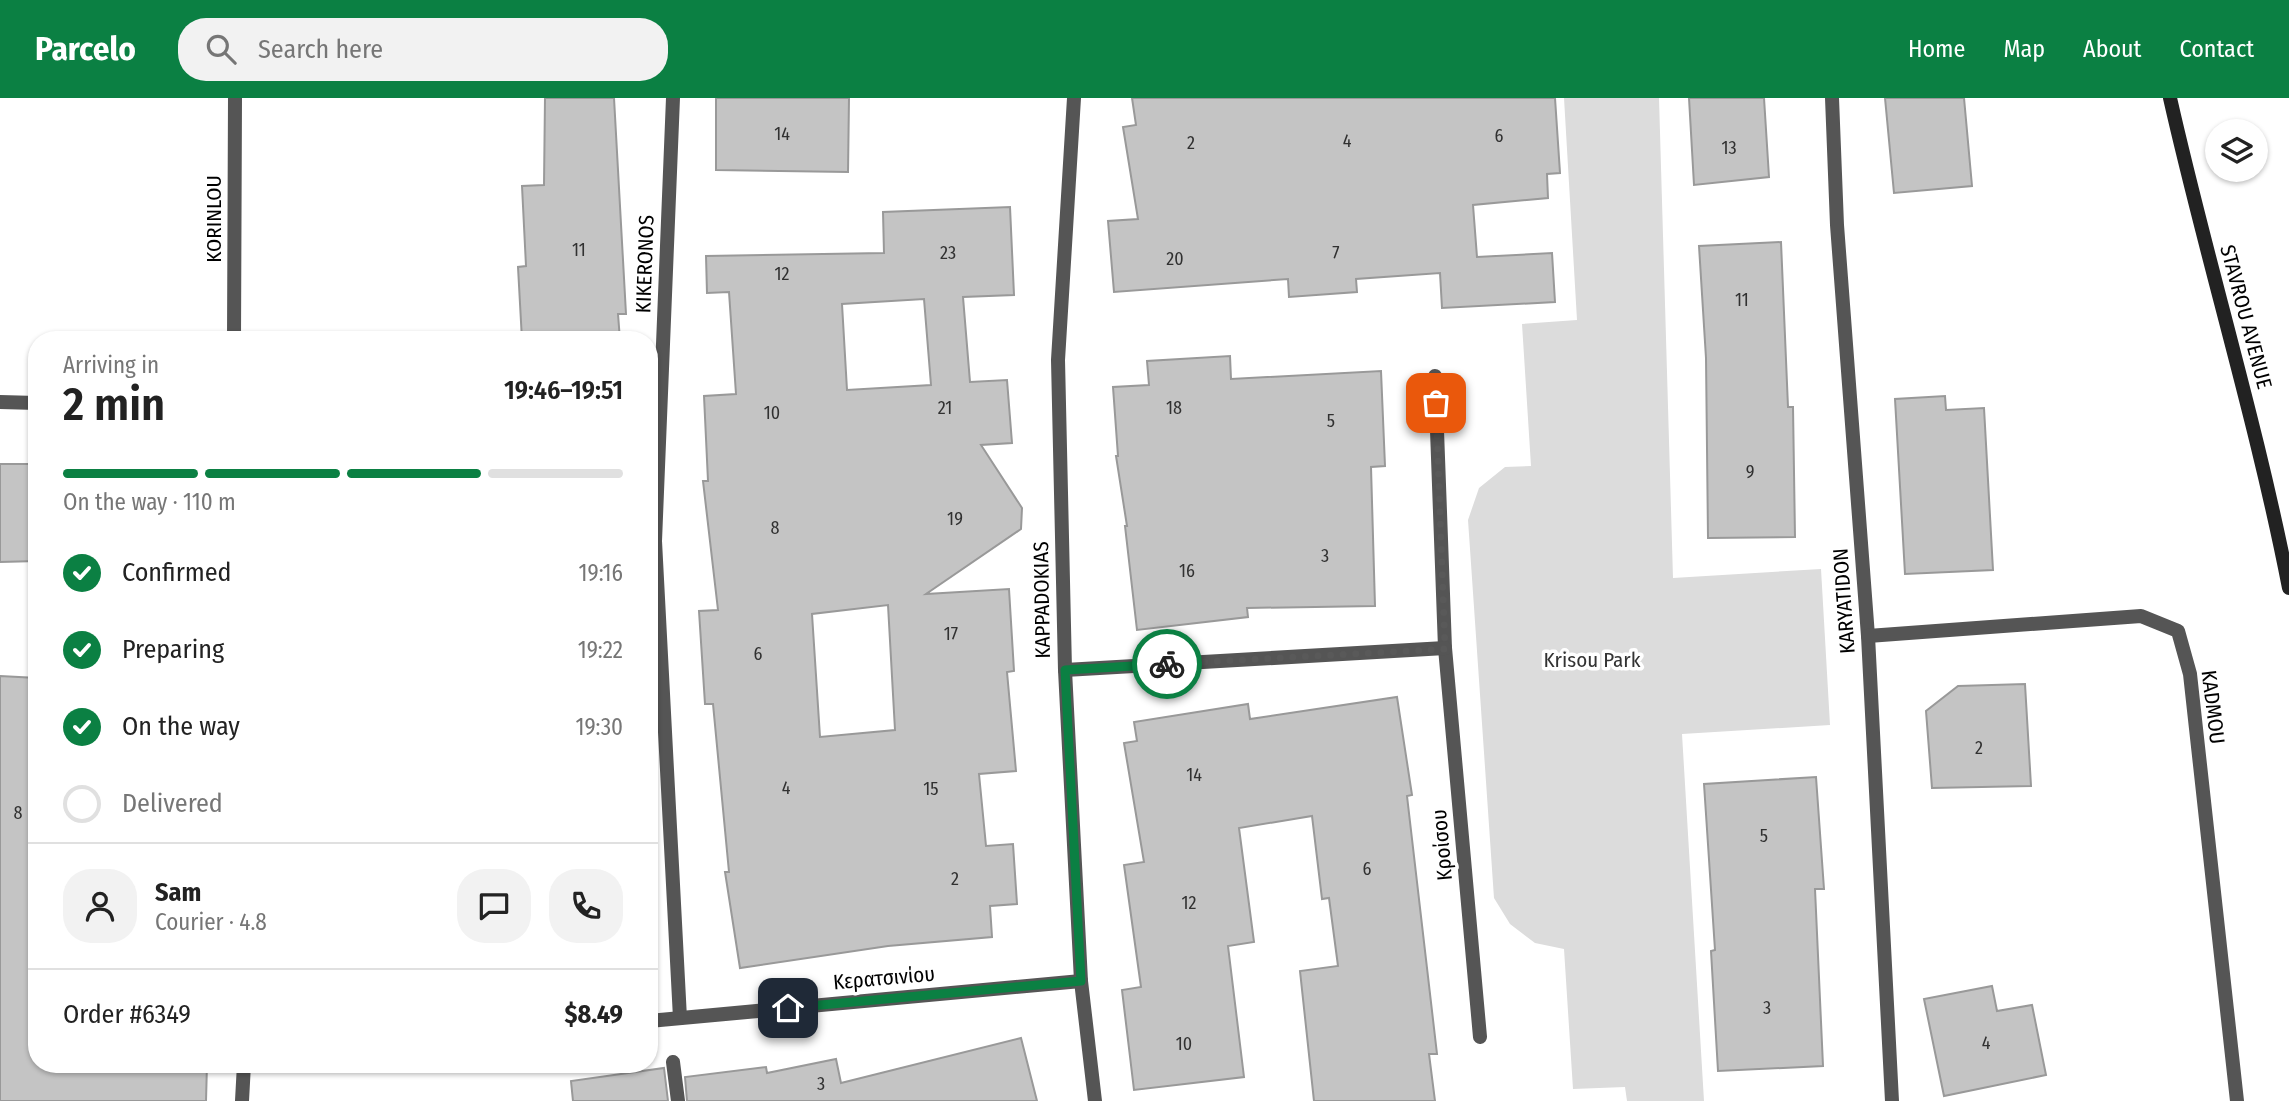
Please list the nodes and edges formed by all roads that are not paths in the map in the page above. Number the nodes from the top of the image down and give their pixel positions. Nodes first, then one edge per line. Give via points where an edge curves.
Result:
1 (235, 98) edge
2 (673, 98) edge
3 (1074, 98) edge
4 (1832, 98) edge
5 (2170, 98) edge
6 (234, 331) edge
7 (1435, 376) dead end
8 (0, 402) edge
9 (28, 403) edge
10 (658, 467) edge
11 (2289, 588) edge
12 (658, 598) edge
13 (1868, 636) junction
14 (1445, 649) junction
15 (1065, 670) junction
16 (1081, 981) junction
17 (680, 1018) junction
18 (658, 1020) edge
19 (1480, 1037) dead end
20 (673, 1062) dead end
21 (244, 1073) edge
22 (242, 1101) edge
23 (678, 1101) edge
24 (1095, 1101) edge
25 (1892, 1101) edge
26 (2237, 1101) edge

1 - 6 street, KORINLOU
2 - 10 street, KIKERONOS
3 - 15 street, KAPPADOKIAS via 1058,360
4 - 13 street, KARYATIDON
5 - 11 main road, STAVROU AVENUE via 2274,508
7 - 14 street, Κροίσου
8 - 9 street
12 - 17 street, KIKERONOS
13 - 25 street, KARYATIDON
13 - 26 street, KADMOU via 2141,616 2178,631 2190,674
14 - 15 street
14 - 19 street, Κροίσου
15 - 16 street, KAPPADOKIAS
16 - 17 street, Κερατσινίου
16 - 24 street, KAPPADOKIAS
17 - 18 street, Κερατσινίου
20 - 23 street
21 - 22 street

